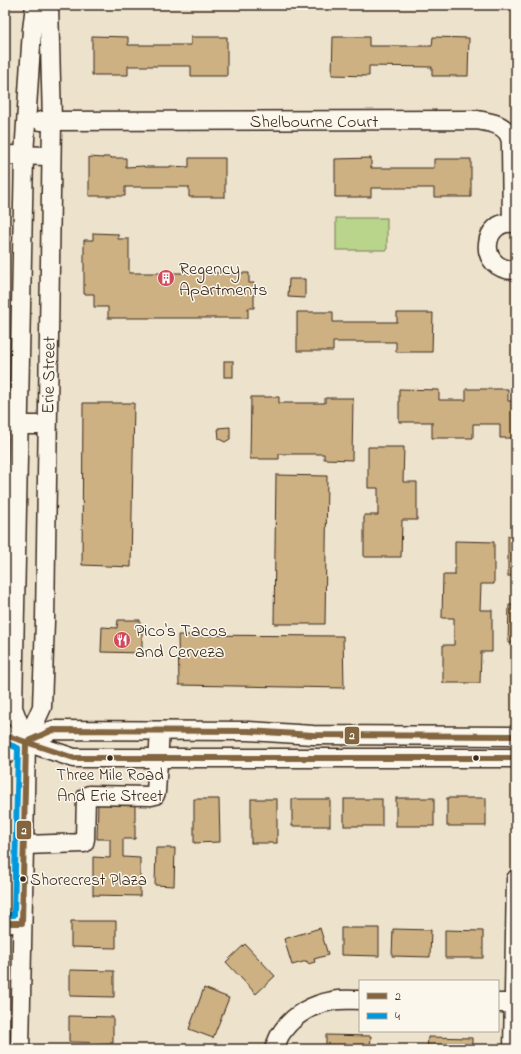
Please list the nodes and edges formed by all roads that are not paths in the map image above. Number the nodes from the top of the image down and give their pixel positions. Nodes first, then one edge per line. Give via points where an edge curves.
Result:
1 (35, 5) edge
2 (49, 5) edge
3 (26, 120) junction
4 (52, 121) junction
5 (5, 155) edge
6 (24, 155) junction
7 (51, 156) junction
8 (514, 223) edge
9 (516, 270) edge
10 (12, 424) edge
11 (47, 425) junction
12 (10, 561) edge
13 (46, 562) junction
14 (160, 731) junction
15 (5, 735) edge
16 (516, 736) edge
17 (26, 742) junction
18 (5, 755) edge
19 (158, 758) junction
20 (516, 758) edge
21 (24, 845) junction
22 (516, 879) edge
23 (14, 923) edge
24 (359, 1000) edge
25 (506, 1003) edge
26 (20, 1049) edge
27 (274, 1049) edge
28 (513, 1049) edge

1 - 3 street, Erie Street
2 - 4 street, Erie Street
3 - 4 street, Shelbourne Court
3 - 6 street, Erie Street
4 - 7 street, Erie Street
4 - 8 street, Shelbourne Court via 490,122 504,128 510,137
5 - 6 street
6 - 7 street
6 - 10 street, Erie Street
7 - 11 street, Erie Street
8 - 9 street via 496,228 488,242 488,250 495,264 501,268
10 - 11 street
10 - 12 street, Erie Street
11 - 13 street, Erie Street
12 - 13 street
12 - 17 street, Erie Street via 13,708
13 - 17 street, Erie Street via 42,707
14 - 16 street
14 - 17 street via 53,730
14 - 19 street
15 - 17 street
17 - 18 street
17 - 19 street via 74,758
17 - 21 street, Erie Street
19 - 20 street
19 - 21 street via 155,795 86,797 84,843
21 - 23 street, Erie Street
22 - 25 street
23 - 26 street, Erie Street
24 - 27 street via 332,1000 302,1012 280,1035
25 - 28 street

